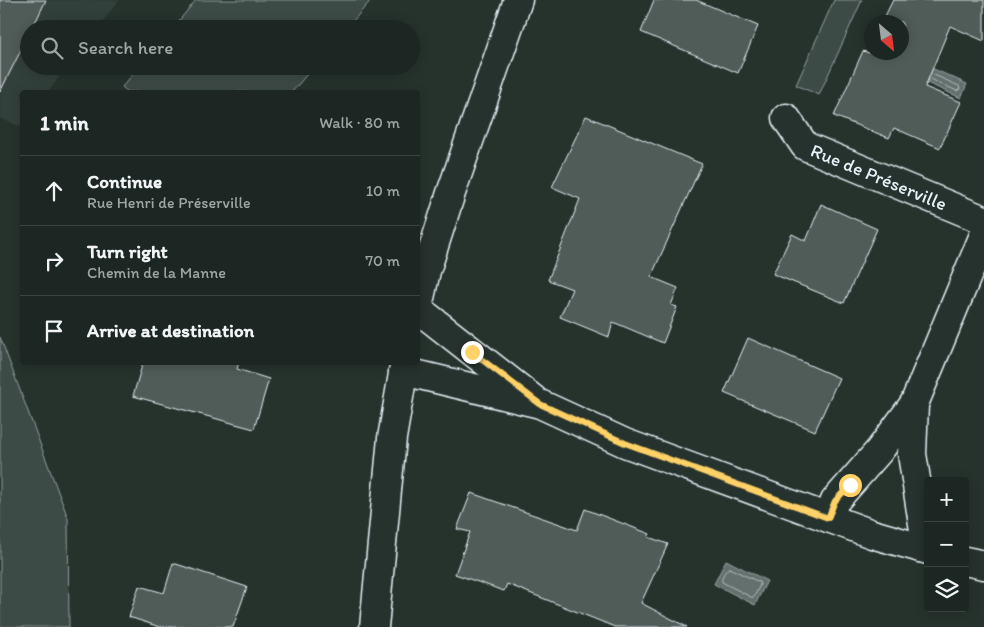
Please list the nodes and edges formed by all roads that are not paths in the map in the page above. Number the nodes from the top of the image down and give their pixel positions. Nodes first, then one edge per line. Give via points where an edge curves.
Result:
1 (518, 0) edge
2 (786, 118) dead end
3 (984, 220) edge
4 (984, 235) edge
5 (420, 299) edge
6 (420, 310) edge
7 (404, 367) edge
8 (540, 404) junction
9 (914, 404) junction
10 (828, 518) junction
11 (924, 530) edge
12 (924, 549) edge
13 (969, 562) edge
14 (984, 565) edge
15 (374, 627) edge

1 - 5 street via 448,202
2 - 3 street, Rue de Préserville via 805,146
4 - 9 street
6 - 8 street
7 - 8 street
7 - 15 street via 392,438
8 - 10 street via 625,443
9 - 10 street via 879,451 835,501
9 - 11 street via 912,454
10 - 12 street
13 - 14 street

